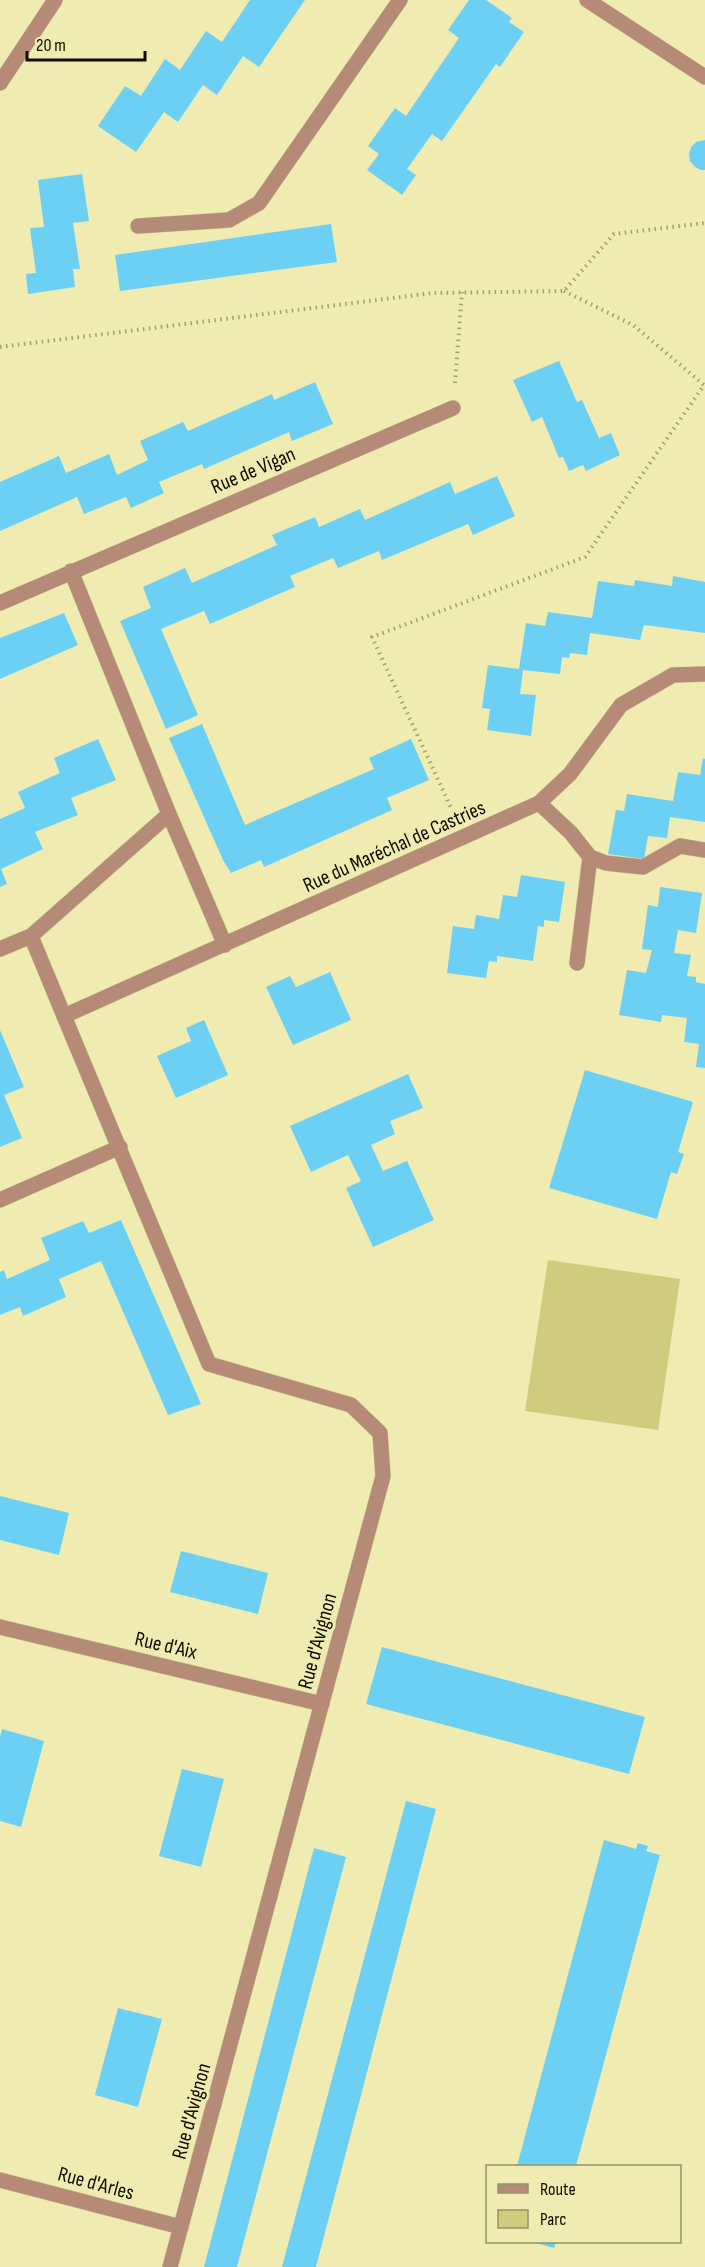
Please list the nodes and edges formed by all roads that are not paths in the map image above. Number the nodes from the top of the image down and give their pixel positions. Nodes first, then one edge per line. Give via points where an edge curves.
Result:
1 (55, 0) edge
2 (400, 0) edge
3 (587, 0) edge
4 (705, 77) edge
5 (0, 83) edge
6 (138, 226) dead end
7 (453, 408) road end
8 (71, 571) junction
9 (0, 603) edge
10 (705, 674) edge
11 (539, 804) junction
12 (169, 814) junction
13 (705, 850) edge
14 (590, 857) junction
15 (31, 936) junction
16 (225, 945) junction
17 (0, 949) edge
18 (577, 963) dead end
19 (64, 1016) junction
20 (120, 1147) junction
21 (0, 1200) edge
22 (0, 1627) edge
23 (322, 1704) junction
24 (0, 2180) edge
25 (181, 2227) junction
26 (170, 2267) edge

1 - 5 street
2 - 6 street via 260,203 229,220
3 - 4 street
7 - 8 street, Rue de Vigan
8 - 9 street, Rue de Vigan
8 - 12 street
10 - 11 street, Rue du Maréchal de Castries via 673,675 621,705 570,774
11 - 14 street
11 - 16 street, Rue du Maréchal de Castries
12 - 15 street
12 - 16 street
13 - 14 street via 680,846 643,867
14 - 18 street
15 - 17 street
15 - 19 street
16 - 19 street, Rue du Maréchal de Castries
19 - 20 street
20 - 21 street
20 - 23 street, Rue d'Avignon via 209,1364 351,1405 380,1433 383,1476
22 - 23 street, Rue d'Aix
23 - 25 street, Rue d'Avignon
24 - 25 street, Rue d'Arles
25 - 26 street, Rue d'Avignon

